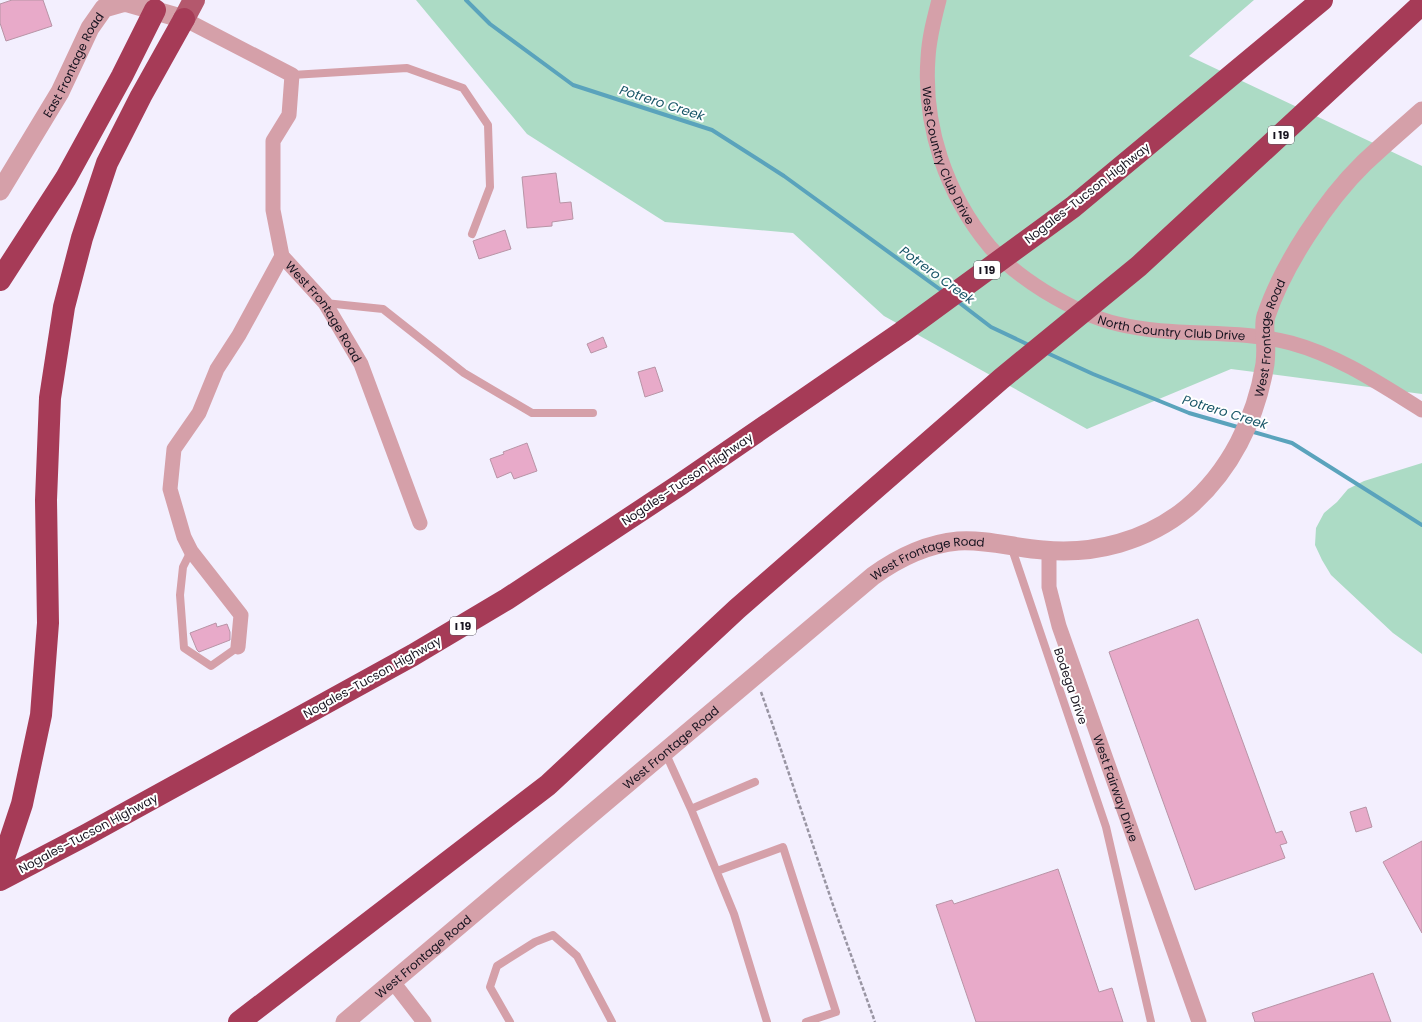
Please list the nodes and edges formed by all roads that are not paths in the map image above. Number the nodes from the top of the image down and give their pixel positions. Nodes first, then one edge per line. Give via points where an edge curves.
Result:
1 (939, 0) edge
2 (1322, 0) edge
3 (1422, 4) edge
4 (158, 5) edge
5 (189, 9) edge
6 (292, 75) junction
7 (1422, 112) edge
8 (0, 192) edge
9 (472, 234) dead end
10 (282, 256) junction
11 (0, 280) edge
12 (1033, 284) joint
13 (324, 303) junction
14 (1266, 338) junction
15 (1422, 410) edge
16 (593, 413) dead end
17 (420, 523) dead end
18 (1010, 545) junction
19 (191, 551) junction
20 (1049, 551) junction
21 (238, 647) joint
22 (665, 752) junction
23 (755, 782) dead end
24 (691, 809) junction
25 (0, 870) edge
26 (717, 871) junction
27 (0, 880) edge
28 (393, 982) junction
29 (239, 1022) edge
30 (345, 1022) edge
31 (424, 1022) edge
32 (510, 1022) edge
33 (612, 1022) edge
34 (767, 1022) edge
35 (806, 1022) edge
36 (1151, 1022) edge
37 (1199, 1022) edge

1 - 12 street, West Country Club Drive via 930,43 927,87 938,152 957,200 973,225 991,248
2 - 27 highway, Nogales–Tucson Highway / I 19 via 1073,207 902,332 678,486 507,599 413,656
3 - 29 highway, I 19 via 1139,266 1001,378 737,608 548,785
4 - 5 street, East Frontage Road
4 - 8 street, East Frontage Road via 125,2 104,8 90,28 60,92
4 - 11 highway via 66,178
5 - 6 street
5 - 25 highway via 107,163 82,238 64,307 50,398 46,500 48,623 41,715 22,804
6 - 9 lane via 407,68 463,88 488,125 490,187
6 - 10 street, West Frontage Road via 289,114 273,141 273,210
7 - 14 street, West Frontage Road via 1363,164 1332,199 1306,236 1283,275 1264,318
10 - 13 street, West Frontage Road
10 - 19 street via 239,335 217,369 199,413 174,449 170,489 184,537
12 - 14 street, North Country Club Drive via 1076,309 1117,324 1146,329
13 - 16 lane via 383,309 464,373 532,413
13 - 17 street, West Frontage Road via 361,364
14 - 15 street, North Country Club Drive via 1318,352 1345,364
14 - 20 street, West Frontage Road via 1265,363 1258,392 1241,440 1218,477 1203,494 1168,521 1129,540 1108,547 1064,552
18 - 20 street, West Frontage Road
18 - 22 street, West Frontage Road via 958,541 939,544 904,556 872,576
18 - 36 lane, Bodega Drive via 1106,827
19 - 21 street via 241,616
19 - 21 lane via 183,567 180,595 184,648 211,666
20 - 37 street, West Fairway Drive via 1049,587 1059,626
22 - 24 lane
22 - 28 street, West Frontage Road
23 - 24 lane
24 - 26 lane
26 - 34 lane via 734,914
26 - 35 lane via 783,847 836,1012
28 - 30 street, West Frontage Road
28 - 31 street
32 - 33 lane via 490,987 497,966 535,942 553,935 577,956

